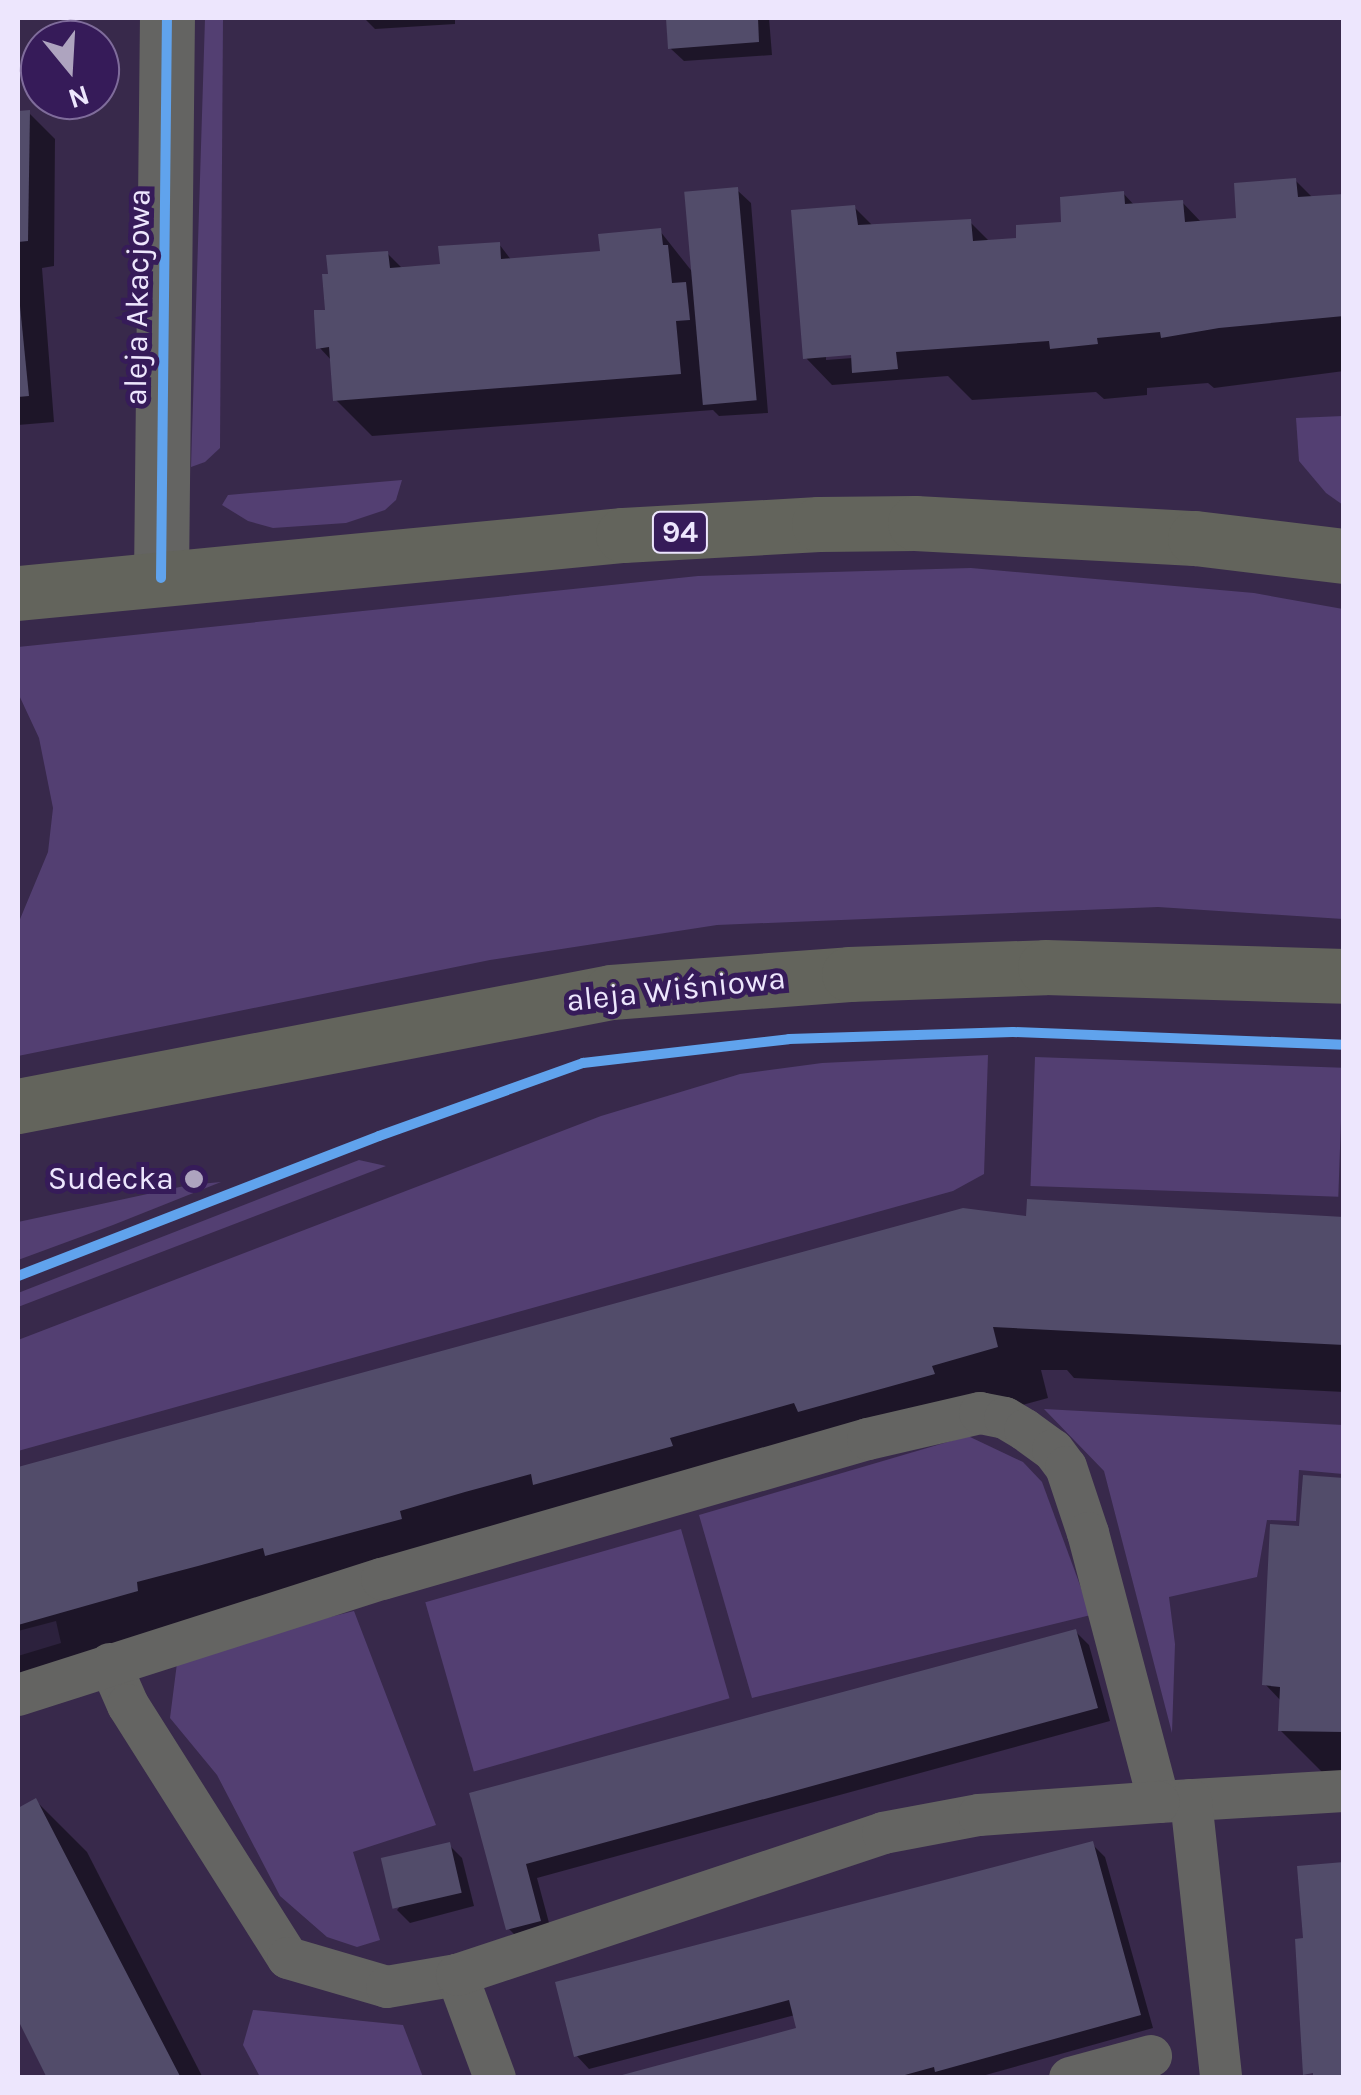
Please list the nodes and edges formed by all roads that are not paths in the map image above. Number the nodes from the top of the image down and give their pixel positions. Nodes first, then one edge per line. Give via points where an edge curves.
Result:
1 (167, 18) edge
2 (1344, 556) edge
3 (160, 578) junction
4 (18, 593) edge
5 (1344, 976) edge
6 (18, 1106) edge
7 (110, 1664) junction
8 (18, 1695) edge
9 (1344, 1791) edge
10 (1175, 1801) junction
11 (458, 1975) junction
12 (1151, 2056) dead end
13 (495, 2078) edge
14 (1070, 2078) edge
15 (1220, 2078) edge

1 - 3 street, aleja Akacjowa
2 - 3 main road, 94 via 1195,538 818,524
3 - 4 main road, 94
5 - 6 main road, aleja Wiśniowa via 1044,967 612,992
7 - 8 lane
7 - 10 lane via 382,1579 980,1413 1025,1430 1066,1467
7 - 11 lane via 128,1705 288,1958 387,1987
9 - 10 lane
10 - 11 lane via 978,1815 883,1833
10 - 15 lane
11 - 13 lane
12 - 14 lane

